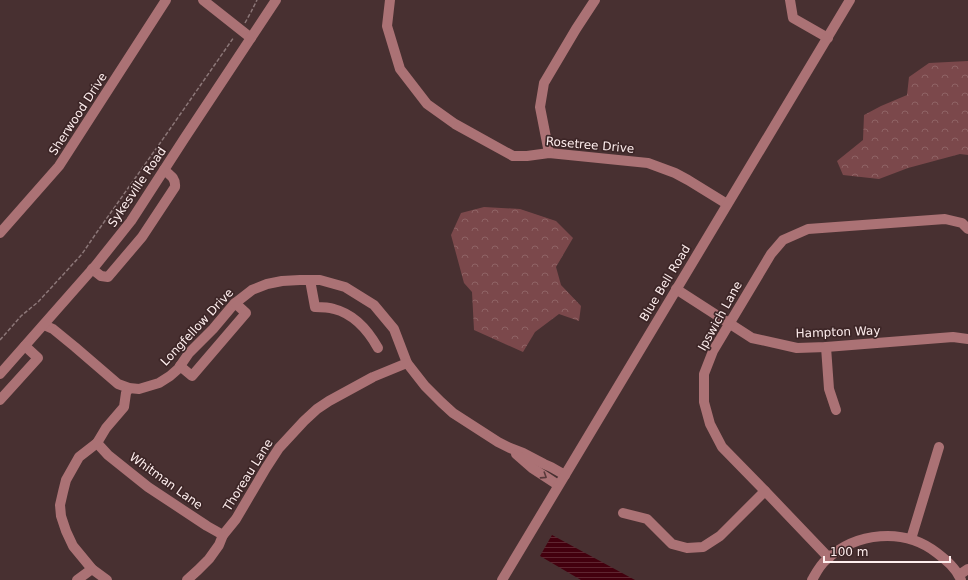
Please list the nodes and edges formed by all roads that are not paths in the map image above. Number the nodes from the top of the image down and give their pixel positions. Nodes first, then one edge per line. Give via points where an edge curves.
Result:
1 (166, 0) edge
2 (203, 0) edge
3 (276, 0) edge
4 (390, 0) edge
5 (595, 0) edge
6 (790, 0) edge
7 (850, 0) edge
8 (251, 38) junction
9 (828, 38) junction
10 (549, 153) junction
11 (164, 170) junction
12 (727, 204) junction
13 (968, 229) edge
14 (0, 233) edge
15 (92, 269) junction
16 (310, 280) junction
17 (676, 289) junction
18 (235, 304) junction
19 (730, 323) junction
20 (44, 325) junction
21 (968, 340) edge
22 (25, 346) junction
23 (826, 347) junction
24 (378, 348) dead end
25 (407, 363) junction
26 (180, 366) junction
27 (0, 374) edge
28 (129, 388) junction
29 (0, 400) edge
30 (836, 410) dead end
31 (97, 443) junction
32 (940, 447) dead end
33 (510, 448) junction
34 (565, 475) junction
35 (558, 485) junction
36 (765, 490) junction
37 (623, 513) dead end
38 (223, 535) junction
39 (911, 539) junction
40 (829, 558) junction
41 (92, 569) junction
42 (968, 569) edge
43 (960, 577) edge
44 (77, 580) edge
45 (107, 580) edge
46 (187, 580) edge
47 (502, 580) edge
48 (812, 580) edge

1 - 14 street, Sherwood Drive via 60,166
2 - 8 street
3 - 8 street, Sykesville Road
4 - 10 street, Rosetree Drive via 387,26 400,69 427,104 455,124 512,156
5 - 10 street via 544,83 540,107
6 - 9 street via 793,18
7 - 9 street, Blue Bell Road
8 - 11 street, Sykesville Road
9 - 12 street, Blue Bell Road
10 - 12 street, Rosetree Drive via 648,163 681,176
11 - 15 street, Sykesville Road via 131,221
11 - 15 street via 172,177 175,187 142,237 108,276 101,276
12 - 17 street, Blue Bell Road
13 - 19 street, Ipswich Lane via 962,223 945,219 808,229 783,240 771,254
15 - 20 street, Sykesville Road
16 - 18 street, Longfellow Drive via 267,284 252,290
16 - 24 street via 316,307 334,309 356,320
16 - 25 street, Longfellow Drive via 345,286 374,305 394,329
17 - 19 street, Hampton Way
17 - 34 street, Blue Bell Road
18 - 26 street, Longfellow Drive
18 - 26 street via 246,314 192,376
19 - 23 street, Hampton Way via 752,338 797,348
19 - 36 street, Ipswich Lane via 704,374 704,402 710,424 722,447
20 - 22 street, Sykesville Road
20 - 28 street via 53,329 118,384
21 - 23 street, Hampton Way via 953,338
22 - 27 street, Sykesville Road
22 - 29 street via 38,358
23 - 30 street via 829,389
25 - 33 street, Longfellow Drive via 425,386 453,413
25 - 38 street, Thoreau Lane via 373,377 317,408 279,448 236,519
26 - 28 street, Longfellow Drive via 159,383 139,389
28 - 31 street via 124,407
31 - 38 street, Whitman Lane via 148,487
31 - 41 street via 79,457 66,480 60,505 60,516 70,541
32 - 39 street
33 - 34 street, Longfellow Drive
33 -> 35 street, Longfellow Drive via 532,468
34 - 35 street, Blue Bell Road
35 - 47 street, Blue Bell Road
36 - 37 street via 720,536 704,547 687,548 672,544 647,519
36 - 40 street, Ipswich Lane
38 - 46 street, Thoreau Lane via 209,559
39 - 40 street via 886,536 862,539 844,547
39 - 43 street via 930,547 946,560
40 - 48 street
41 - 44 street
41 - 45 street
42 - 43 street

